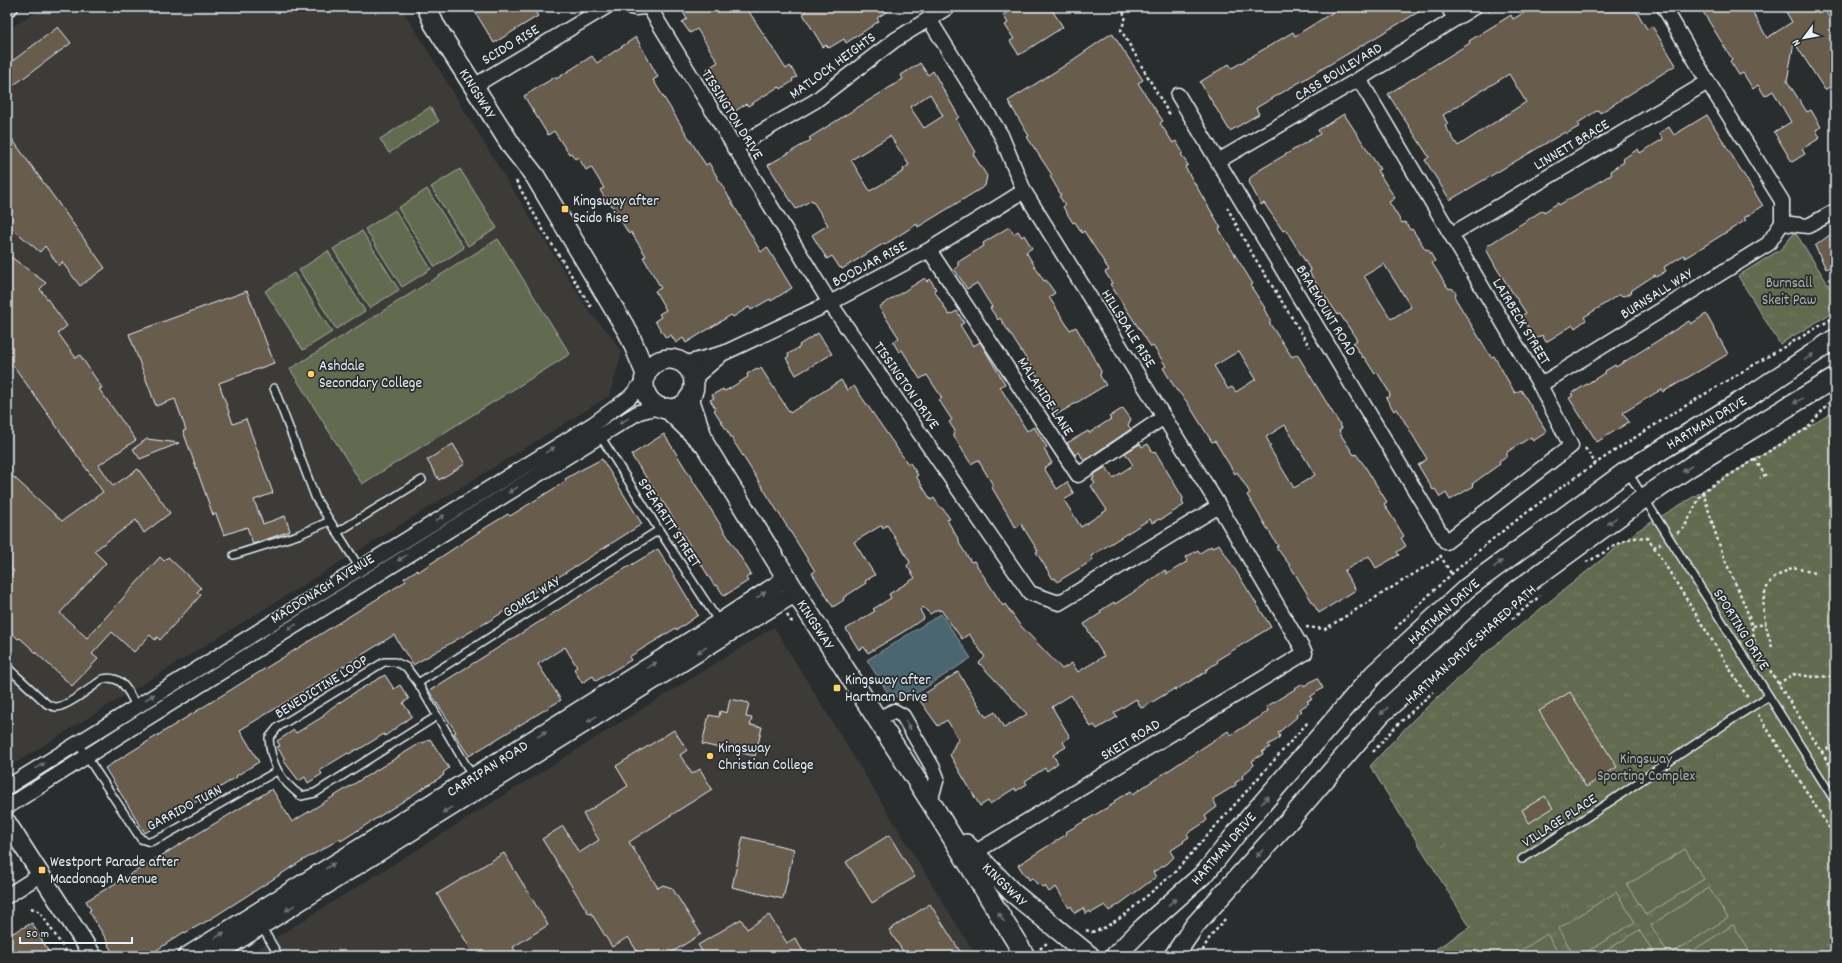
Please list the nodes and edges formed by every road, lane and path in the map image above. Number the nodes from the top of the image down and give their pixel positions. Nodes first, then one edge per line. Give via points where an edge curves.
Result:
1 (11, 7) edge
2 (427, 7) edge
3 (436, 7) edge
4 (606, 7) edge
5 (630, 7) edge
6 (644, 7) edge
7 (649, 7) edge
8 (948, 7) edge
9 (1474, 7) edge
10 (1664, 7) edge
11 (7, 9) edge
12 (1452, 13) edge
13 (929, 19) junction
14 (1359, 79) junction
15 (1708, 82) junction
16 (479, 83) junction
17 (1178, 95) dead end
18 (734, 148) junction
19 (1218, 161) junction
20 (1024, 191) junction
21 (1835, 211) edge
22 (1782, 223) junction
23 (1452, 234) junction
24 (929, 250) junction
25 (830, 303) junction
26 (1835, 317) edge
27 (629, 334) junction
28 (1835, 339) edge
29 (665, 359) junction
30 (688, 371) junction
31 (645, 378) junction
32 (1835, 378) edge
33 (1540, 385) junction
34 (274, 388) dead end
35 (689, 398) junction
36 (1833, 398) dead end
37 (663, 407) junction
38 (1164, 417) junction
39 (593, 424) junction
40 (600, 436) junction
41 (706, 445) junction
42 (1755, 459) junction
43 (1627, 471) junction
44 (1760, 478) dead end
45 (422, 480) dead end
46 (1703, 491) junction
47 (1644, 498) junction
48 (1219, 506) junction
49 (330, 521) junction
50 (659, 530) junction
51 (338, 532) junction
52 (1669, 538) junction
53 (1446, 542) joint
54 (1654, 547) junction
55 (234, 555) dead end
56 (1441, 557) dead end
57 (1583, 564) dead end
58 (360, 568) junction
59 (1814, 572) dead end
60 (367, 580) junction
61 (791, 586) junction
62 (1542, 595) dead end
63 (1506, 624) dead end
64 (1766, 624) junction
65 (1753, 626) junction
66 (723, 628) junction
67 (1394, 630) dead end
68 (1294, 635) junction
69 (1772, 647) dead end
70 (1305, 653) joint
71 (7, 667) edge
72 (1835, 676) edge
73 (418, 683) junction
74 (1778, 684) junction
75 (1436, 689) dead end
76 (1769, 696) junction
77 (136, 706) junction
78 (1753, 706) junction
79 (437, 716) junction
80 (1313, 716) dead end
81 (144, 720) junction
82 (77, 742) junction
83 (1835, 745) edge
84 (1821, 752) junction
85 (88, 756) junction
86 (1369, 756) dead end
87 (277, 771) junction
88 (1835, 773) edge
89 (477, 783) junction
90 (7, 787) edge
91 (930, 801) junction
92 (1835, 801) edge
93 (7, 807) edge
94 (7, 822) edge
95 (1835, 837) edge
96 (7, 841) edge
97 (974, 853) junction
98 (7, 857) edge
99 (1522, 859) dead end
100 (35, 878) junction
101 (8, 890) edge
102 (31, 908) dead end
103 (1228, 916) dead end
104 (257, 920) junction
105 (1081, 928) dead end
106 (69, 956) edge
107 (79, 956) edge
108 (93, 956) edge
109 (187, 956) edge
110 (213, 956) edge
111 (279, 956) edge
112 (1025, 956) edge
113 (1090, 956) edge
114 (1094, 956) edge
115 (1115, 956) edge
116 (1174, 956) edge
117 (1200, 956) edge

1 - 11 street
2 - 16 main road, KINGSWAY via 434,24
3 - 16 main road, KINGSWAY
4 - 16 street, SCIDO RISE
5 - 6 street
7 - 18 street, TISSINGTON DRIVE
8 - 13 street, MATLOCK HEIGHTS
9 - 12 street, CASS BOULEVARD
10 - 15 street
12 - 14 street, CASS BOULEVARD
13 - 18 street, MATLOCK HEIGHTS via 894,40 815,101
13 - 20 street, HILLSDALE RISE via 1001,135
14 - 19 street, CASS BOULEVARD
14 - 23 street, LAIRBECK STREET
15 - 22 street via 1782,201
15 - 23 street, LINNETT BRACE
16 - 27 main road, KINGSWAY via 513,148 535,176
17 - 19 street, BRAEMOUNT ROAD
18 - 25 street, TISSINGTON DRIVE
19 - 53 street, BRAEMOUNT ROAD
20 - 24 street, BOODJAR RISE
20 - 38 street, HILLSDALE RISE
21 - 22 street via 1808,226
22 - 33 street, BURNSALL WAY via 1768,244
23 - 33 street, LAIRBECK STREET
24 - 25 street, BOODJAR RISE
24 - 38 street, MALAHIDE LANE via 1078,475
25 - 30 street, BOODJAR RISE
25 - 48 street, TISSINGTON DRIVE via 1030,593 1059,603
26 - 67 path via 1686,405 1563,486 1501,532 1421,602
27 - 29 main road, KINGSWAY
27 - 31 main road, KINGSWAY
43 -> 28 main road, HARTMAN DRIVE via 1753,394
29 - 30 main road, KINGSWAY via 671,359
29 - 31 main road via 650,367
30 - 35 main road via 693,386
31 - 37 main road, KINGSWAY via 648,397
31 - 39 street, MACDONAGH AVENUE via 630,397
32 -> 47 main road, HARTMAN DRIVE
33 - 53 street, LAIRBECK STREET via 1571,446
34 - 49 lane via 316,499
35 - 37 main road via 676,408
35 - 41 main road, KINGSWAY
36 - 42 path via 1806,429
37 -> 40 street, MACDONAGH AVENUE via 639,412
37 - 41 main road, KINGSWAY
38 - 48 street, HILLSDALE RISE
39 - 40 lane, SPEARRITT STREET
58 -> 39 street, MACDONAGH AVENUE
40 - 50 lane, SPEARRITT STREET
40 -> 60 street, MACDONAGH AVENUE
41 - 61 main road, KINGSWAY
42 - 44 path via 1765,475
42 - 46 path
43 - 47 lane, SPORTING DRIVE
115 -> 43 main road, HARTMAN DRIVE via 1206,872 1374,674 1467,588
45 - 51 lane
46 - 52 path via 1684,528
46 - 65 path via 1724,559
47 - 52 lane, SPORTING DRIVE
47 -> 116 main road, HARTMAN DRIVE via 1511,595 1380,715 1296,814 1195,925
48 - 68 street, HILLSDALE RISE
49 - 51 lane
49 - 55 lane via 298,535
50 - 66 lane, SPEARRITT STREET
50 - 73 lane, GOMEZ WAY
51 - 58 lane
52 - 54 path
52 - 76 lane, SPORTING DRIVE
54 - 57 path via 1647,538 1638,536 1624,539
54 - 78 path
56 - 68 path via 1324,630 1306,627
58 - 60 lane
77 -> 58 street, MACDONAGH AVENUE
59 - 64 path via 1793,567 1771,581 1763,597
60 -> 81 street, MACDONAGH AVENUE
61 - 66 street, CARRIPAN ROAD
61 - 91 main road, KINGSWAY
62 - 63 path, HARTMAN DRIVE SHARED PATH
64 - 65 path
64 - 69 path
65 - 74 path via 1755,648
66 - 89 street, CARRIPAN ROAD
68 - 70 street, HILLSDALE RISE
70 - 97 street, SKEIT ROAD
71 - 77 lane via 51,706 65,704 109,678 122,683
72 - 74 path via 1793,674
73 - 79 lane, BENEDICTINE LOOP
73 - 87 lane, BENEDICTINE LOOP via 406,667 396,662 384,662 278,727 269,738 270,755
74 - 84 path
75 - 86 path, HARTMAN DRIVE SHARED PATH via 1395,727
76 - 78 lane, VILLAGE PLACE
76 - 92 lane, SPORTING DRIVE
77 - 81 lane
77 - 82 street, MACDONAGH AVENUE
78 - 95 path
78 - 99 lane, VILLAGE PLACE via 1588,818
79 - 87 lane, BENEDICTINE LOOP via 315,793 301,796 289,787
79 - 89 lane, BENEDICTINE LOOP
80 - 105 path via 1174,873 1122,917 1102,929 1092,932
81 - 85 street, MACDONAGH AVENUE
82 - 85 lane, GARRIDO TURN
90 -> 82 street, MACDONAGH AVENUE
83 - 84 path
84 - 88 path
85 - 87 lane, GARRIDO TURN via 141,839 150,842
85 - 93 street, MACDONAGH AVENUE
89 - 104 street, CARRIPAN ROAD
91 - 97 main road, KINGSWAY
112 -> 91 main road, KINGSWAY
94 - 100 street
96 - 100 street
97 - 113 main road, KINGSWAY via 1013,893
98 - 101 path via 10,867
100 - 101 street
100 - 107 street
100 - 108 street
102 - 106 path via 40,912
103 - 117 path via 1208,940
109 -> 104 street, CARRIPAN ROAD
104 - 110 street, CARRIPAN ROAD
104 - 111 lane
114 - 115 main road

